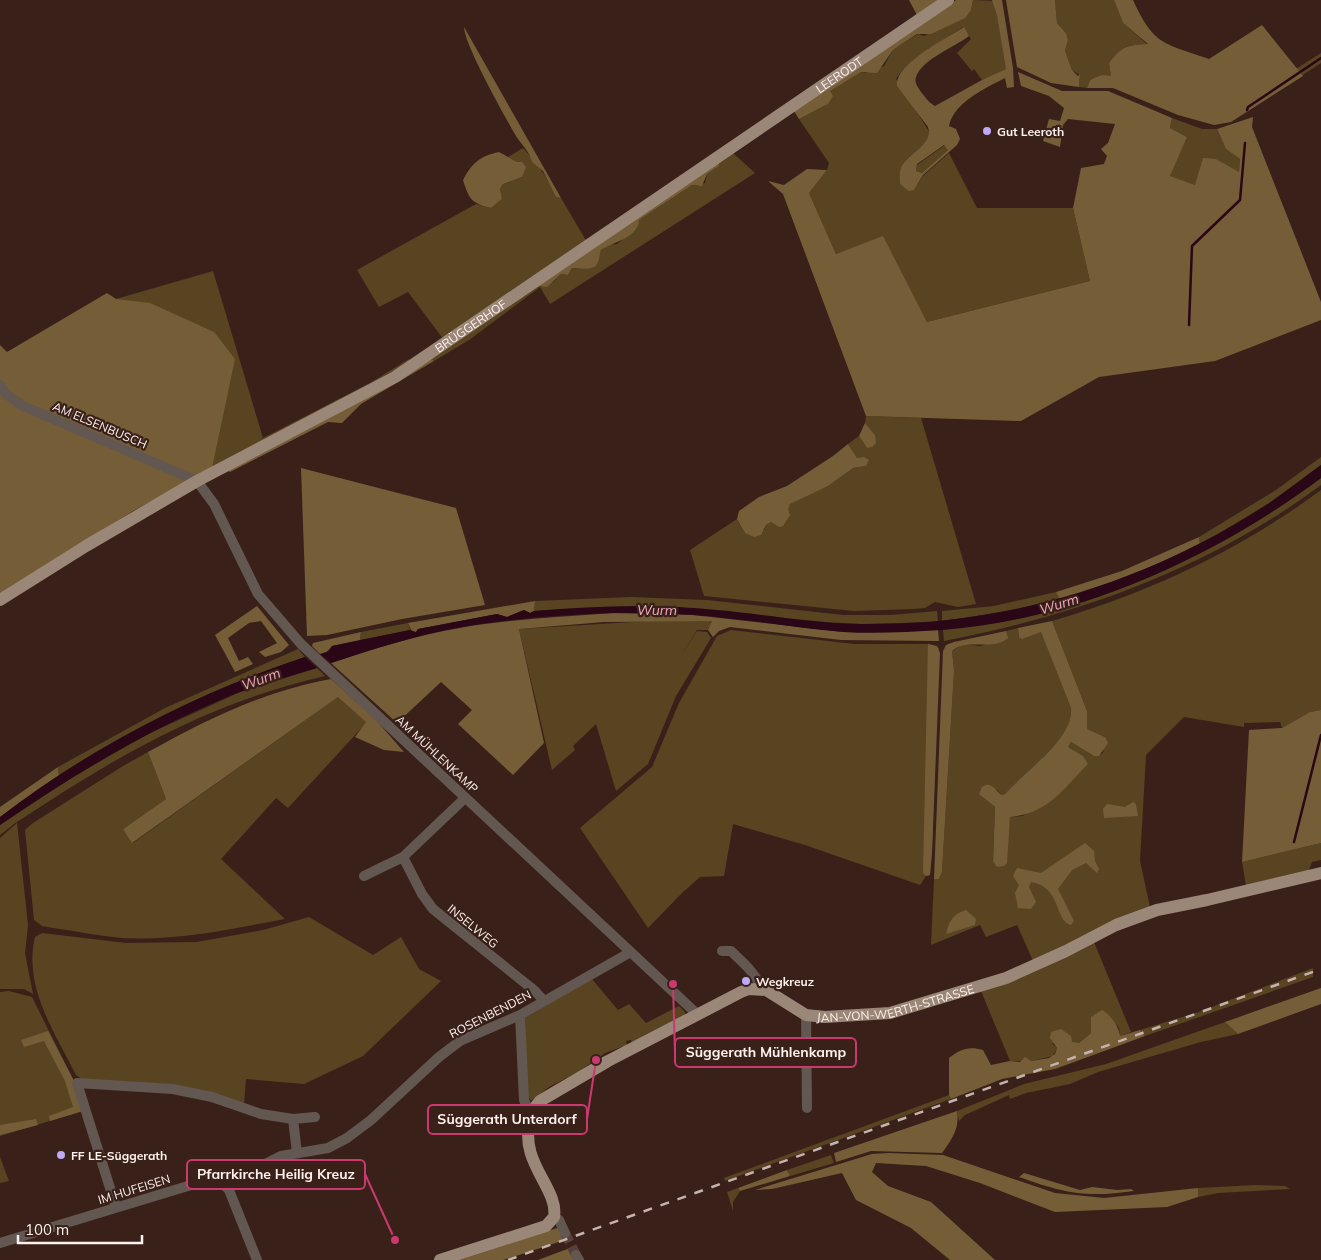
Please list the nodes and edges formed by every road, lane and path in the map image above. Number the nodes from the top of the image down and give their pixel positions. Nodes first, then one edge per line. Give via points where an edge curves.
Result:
1 (948, 0) edge
2 (731, 148) joint
3 (0, 384) edge
4 (198, 481) junction
5 (0, 600) edge
6 (465, 798) junction
7 (403, 857) junction
8 (1321, 873) edge
9 (364, 876) dead end
10 (722, 951) dead end
11 (629, 953) junction
12 (761, 988) junction
13 (544, 1001) junction
14 (520, 1015) junction
15 (698, 1015) junction
16 (806, 1015) junction
17 (807, 1108) dead end
18 (533, 1112) junction
19 (315, 1117) dead end
20 (293, 1119) junction
21 (297, 1153) junction
22 (225, 1184) junction
23 (116, 1207) junction
24 (554, 1217) junction
25 (565, 1233) tunnel mouth
26 (0, 1243) edge
27 (257, 1260) edge
28 (440, 1260) edge

1 - 2 main road, LEERODT
2 - 4 main road, BRÜGGERHOF via 395,377
3 - 4 street, AM ELSENBUSCH via 6,394 23,406
4 - 5 main road, BRÜGGERHOF
4 - 6 street, AM MÜHLENKAMP via 214,504 258,594 311,653
6 - 7 street
6 - 11 street, AM MÜHLENKAMP
7 - 9 street
7 - 13 street, INSELWEG via 433,909
8 - 16 main road, JAN-VON-WERTH-STRASSE via 1157,910 1116,925 1006,978 890,1013
10 - 12 street via 731,951 745,964
11 - 13 street, ROSENBENDEN
11 - 15 street, AM MÜHLENKAMP
12 - 15 main road via 740,992
12 - 16 main road, JAN-VON-WERTH-STRASSE via 773,992
13 - 14 street, ROSENBENDEN
14 - 18 street via 524,1100
14 - 21 street, ROSENBENDEN via 460,1041 347,1138 328,1148
15 - 18 main road via 550,1094 538,1103
16 - 17 street
18 - 24 main road via 528,1142 553,1204
19 - 20 street
20 - 21 street
20 - 23 street via 261,1114 212,1097 173,1089 77,1083
21 - 22 street, ROSENBENDEN via 282,1156
22 - 23 street, IM HUFEISEN via 211,1179
22 - 27 street
23 - 26 street, IM HUFEISEN
24 - 25 street
24 - 28 main road via 546,1226

